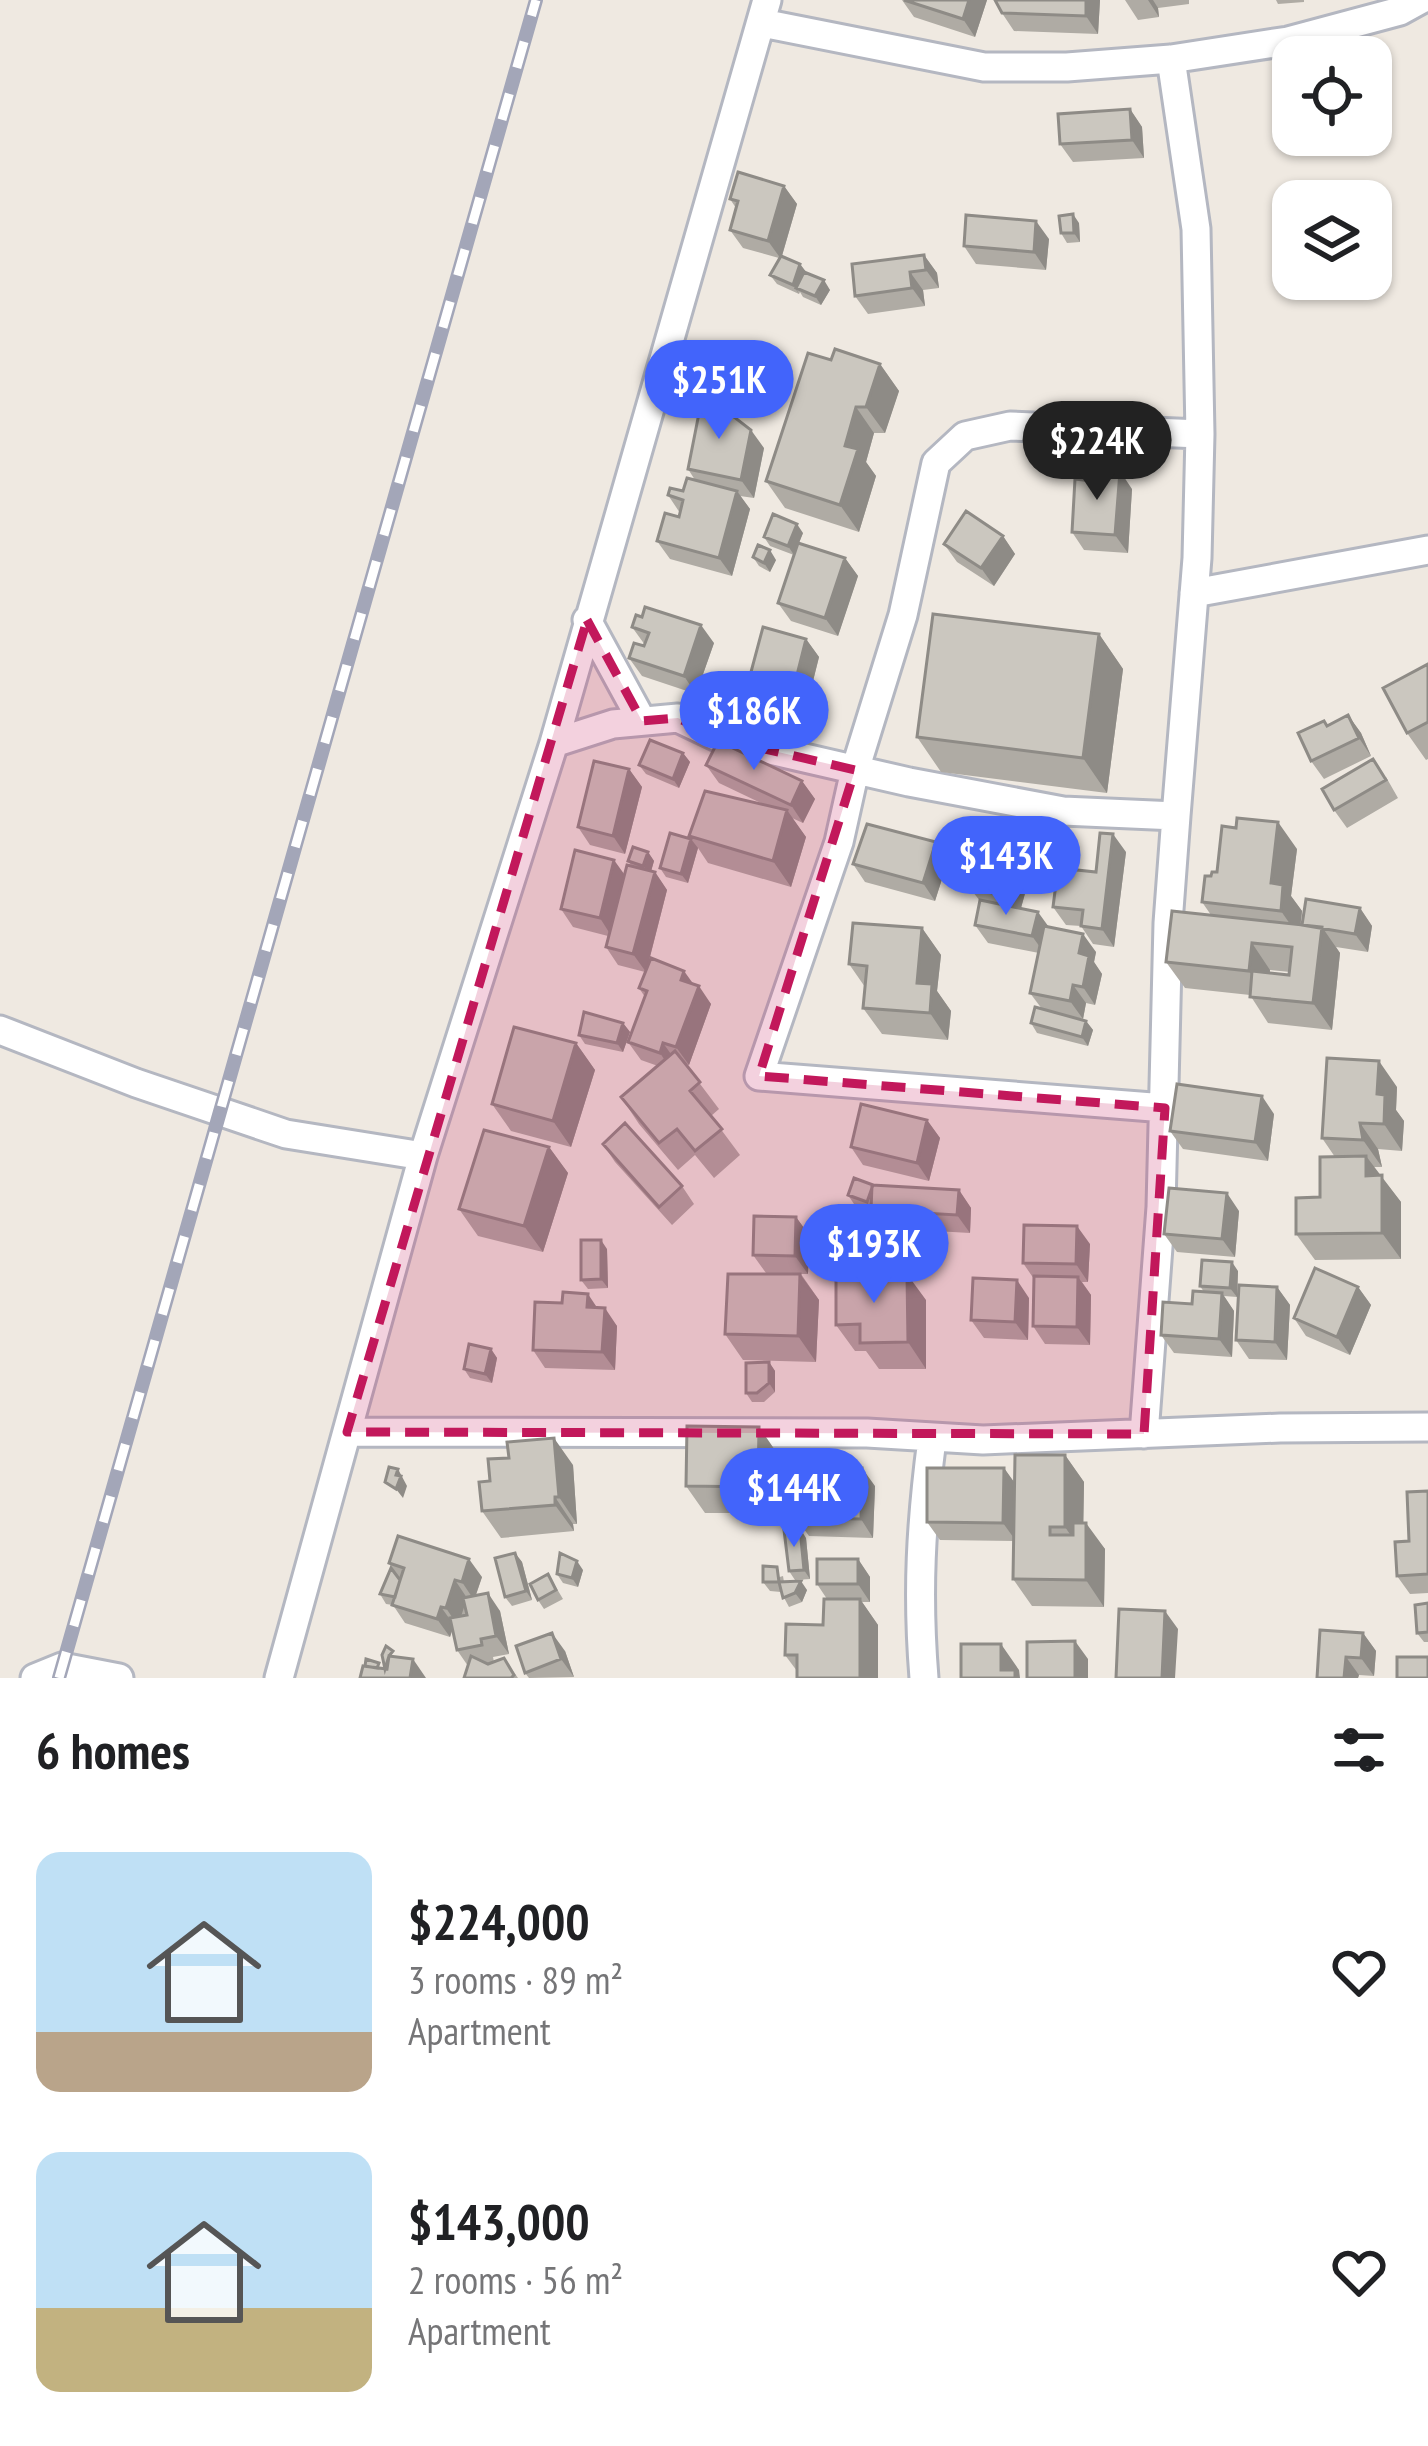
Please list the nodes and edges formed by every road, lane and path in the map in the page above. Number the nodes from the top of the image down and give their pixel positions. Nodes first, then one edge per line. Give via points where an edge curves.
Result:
1 (1420, 0) edge
2 (764, 12) edge
3 (1172, 58) junction
4 (1200, 434) junction
5 (1428, 550) edge
6 (1194, 593) junction
7 (587, 620) junction
8 (641, 722) junction
9 (554, 743) junction
10 (855, 770) junction
11 (1176, 816) junction
12 (0, 1030) edge
13 (1166, 1108) junction
14 (423, 1156) junction
15 (1428, 1427) edge
16 (347, 1432) junction
17 (1144, 1434) junction
18 (932, 1439) junction
19 (35, 1678) edge
20 (118, 1678) edge
21 (279, 1678) edge
22 (924, 1678) edge

1 - 3 street via 1288,40
2 - 3 street via 984,67
2 - 7 street
3 - 4 street via 1196,229
4 - 6 street
4 - 10 street via 1010,426 964,436 936,463 903,615
5 - 6 street
6 - 11 street
7 - 8 street
7 - 9 street
8 - 9 street
8 - 10 street via 678,718 722,740
9 - 14 street
10 - 11 street via 1063,812
10 - 13 street via 839,842 759,1076
11 - 13 street
12 - 14 street via 286,1134
13 - 17 street
14 - 16 street
15 - 17 street
16 - 18 street
16 - 21 street
17 - 18 street
18 - 22 street via 919,1535
19 - 20 street via 62,1667

